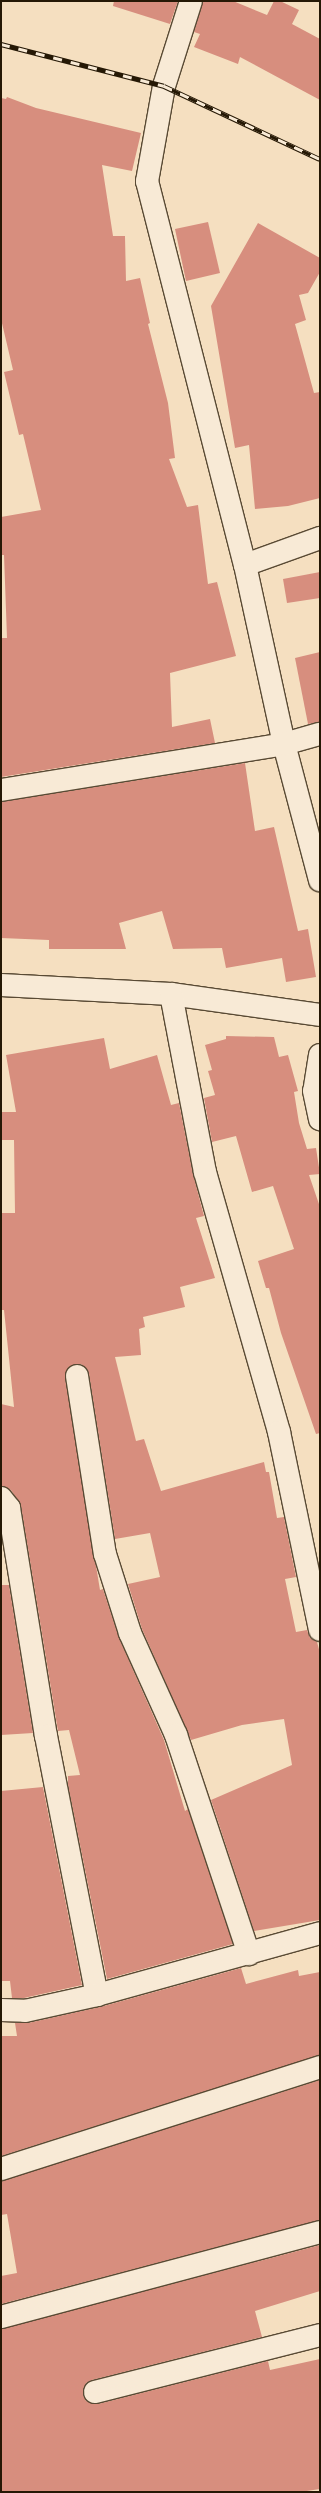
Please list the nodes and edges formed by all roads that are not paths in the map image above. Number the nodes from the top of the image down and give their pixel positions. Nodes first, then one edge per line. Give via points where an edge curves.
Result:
1 (191, 1) edge
2 (320, 538) edge
3 (245, 565) junction
4 (320, 734) edge
5 (284, 744) junction
6 (1, 790) edge
7 (320, 880) edge
8 (1, 986) edge
9 (171, 994) junction
10 (320, 1015) edge
11 (320, 1055) edge
12 (320, 1120) edge
13 (77, 1376) dead end
14 (1, 1498) edge
15 (320, 1630) edge
16 (320, 1933) edge
17 (249, 1954) junction
18 (97, 1995) junction
19 (1, 2010) edge
20 (320, 2067) edge
21 (1, 2169) edge
22 (320, 2232) edge
23 (1, 2317) edge
24 (320, 2335) edge
25 (95, 2392) dead end

1 - 3 street via 164,86 147,181
2 - 3 street
3 - 5 street
4 - 5 street
5 - 6 street
5 - 7 street
8 - 9 street
9 - 10 street
9 - 15 street via 205,1172 279,1432
11 - 12 street via 314,1091
13 - 17 street via 105,1554 130,1633 176,1735
14 - 18 street via 9,1508 46,1736
16 - 17 street
17 - 18 street
18 - 19 street via 24,2011
20 - 21 street
22 - 23 street
24 - 25 street

